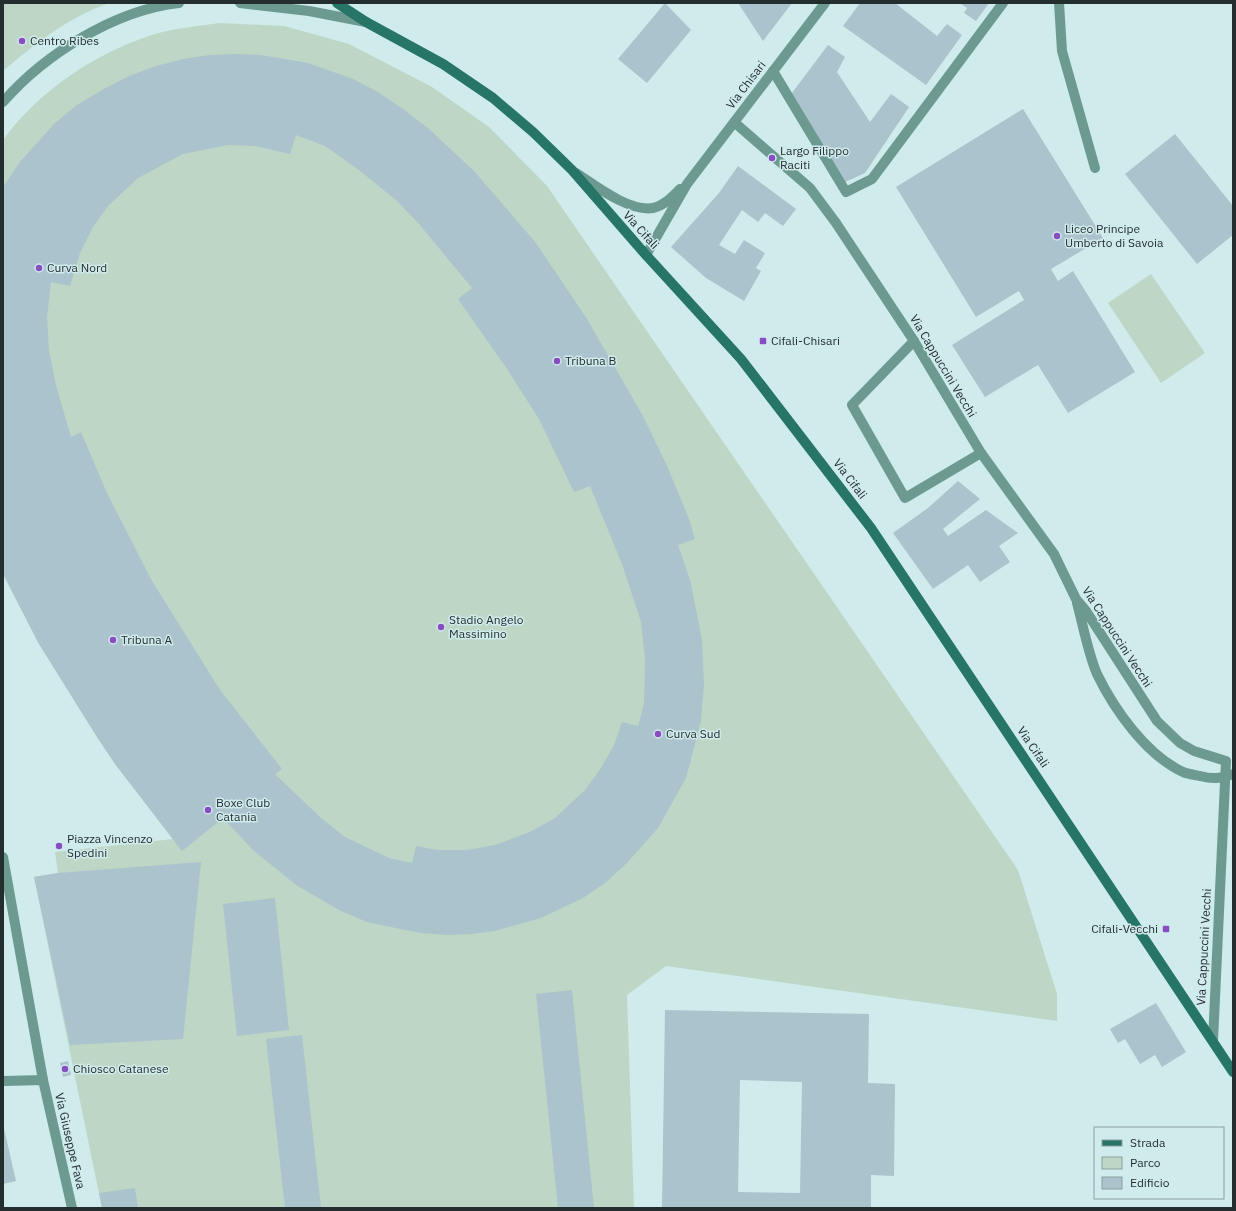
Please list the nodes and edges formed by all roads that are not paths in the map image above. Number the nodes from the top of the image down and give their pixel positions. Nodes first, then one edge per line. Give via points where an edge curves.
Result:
1 (179, 3) edge
2 (240, 3) edge
3 (337, 3) edge
4 (826, 3) edge
5 (1003, 3) edge
6 (1059, 3) edge
7 (366, 22) junction
8 (773, 71) junction
9 (3, 102) edge
10 (734, 122) junction
11 (1094, 168) dead end
12 (572, 170) junction
13 (687, 184) junction
14 (646, 255) junction
15 (914, 340) junction
16 (981, 454) junction
17 (1076, 599) junction
18 (1229, 776) edge
19 (3, 856) edge
20 (1213, 1042) junction
21 (1233, 1072) edge
22 (43, 1080) junction
23 (3, 1081) edge
24 (72, 1208) edge

1 - 9 street via 131,13 85,36 49,60
2 - 7 street via 309,11
3 - 7 main road, Via Cifali
4 - 8 street, Via Chisari
5 - 8 street via 872,179 846,192
6 - 11 street via 1062,51
7 - 12 main road, Via Cifali via 443,64 493,98
8 - 10 street, Via Chisari
10 - 13 street, Via Chisari
10 - 15 street, Via Cappuccini Vecchi via 810,188
12 - 13 street via 617,199 644,208 654,208 663,204
12 - 14 main road, Via Cifali
13 - 14 street
14 - 20 main road, Via Cifali via 741,359 871,528
15 - 16 street, Via Cappuccini Vecchi
15 - 16 street via 852,405 904,498
16 - 17 street, Via Cappuccini Vecchi via 1054,554
17 - 18 street, Via Cappuccini Vecchi via 1086,610 1156,721 1194,751 1226,761
17 - 18 street via 1097,673 1116,709 1139,737 1162,760 1183,772 1213,779
18 - 20 street, Via Cappuccini Vecchi
19 - 22 street, Via Giuseppe Fava
20 - 21 main road, Via Cifali
22 - 23 street
22 - 24 street, Via Giuseppe Fava

